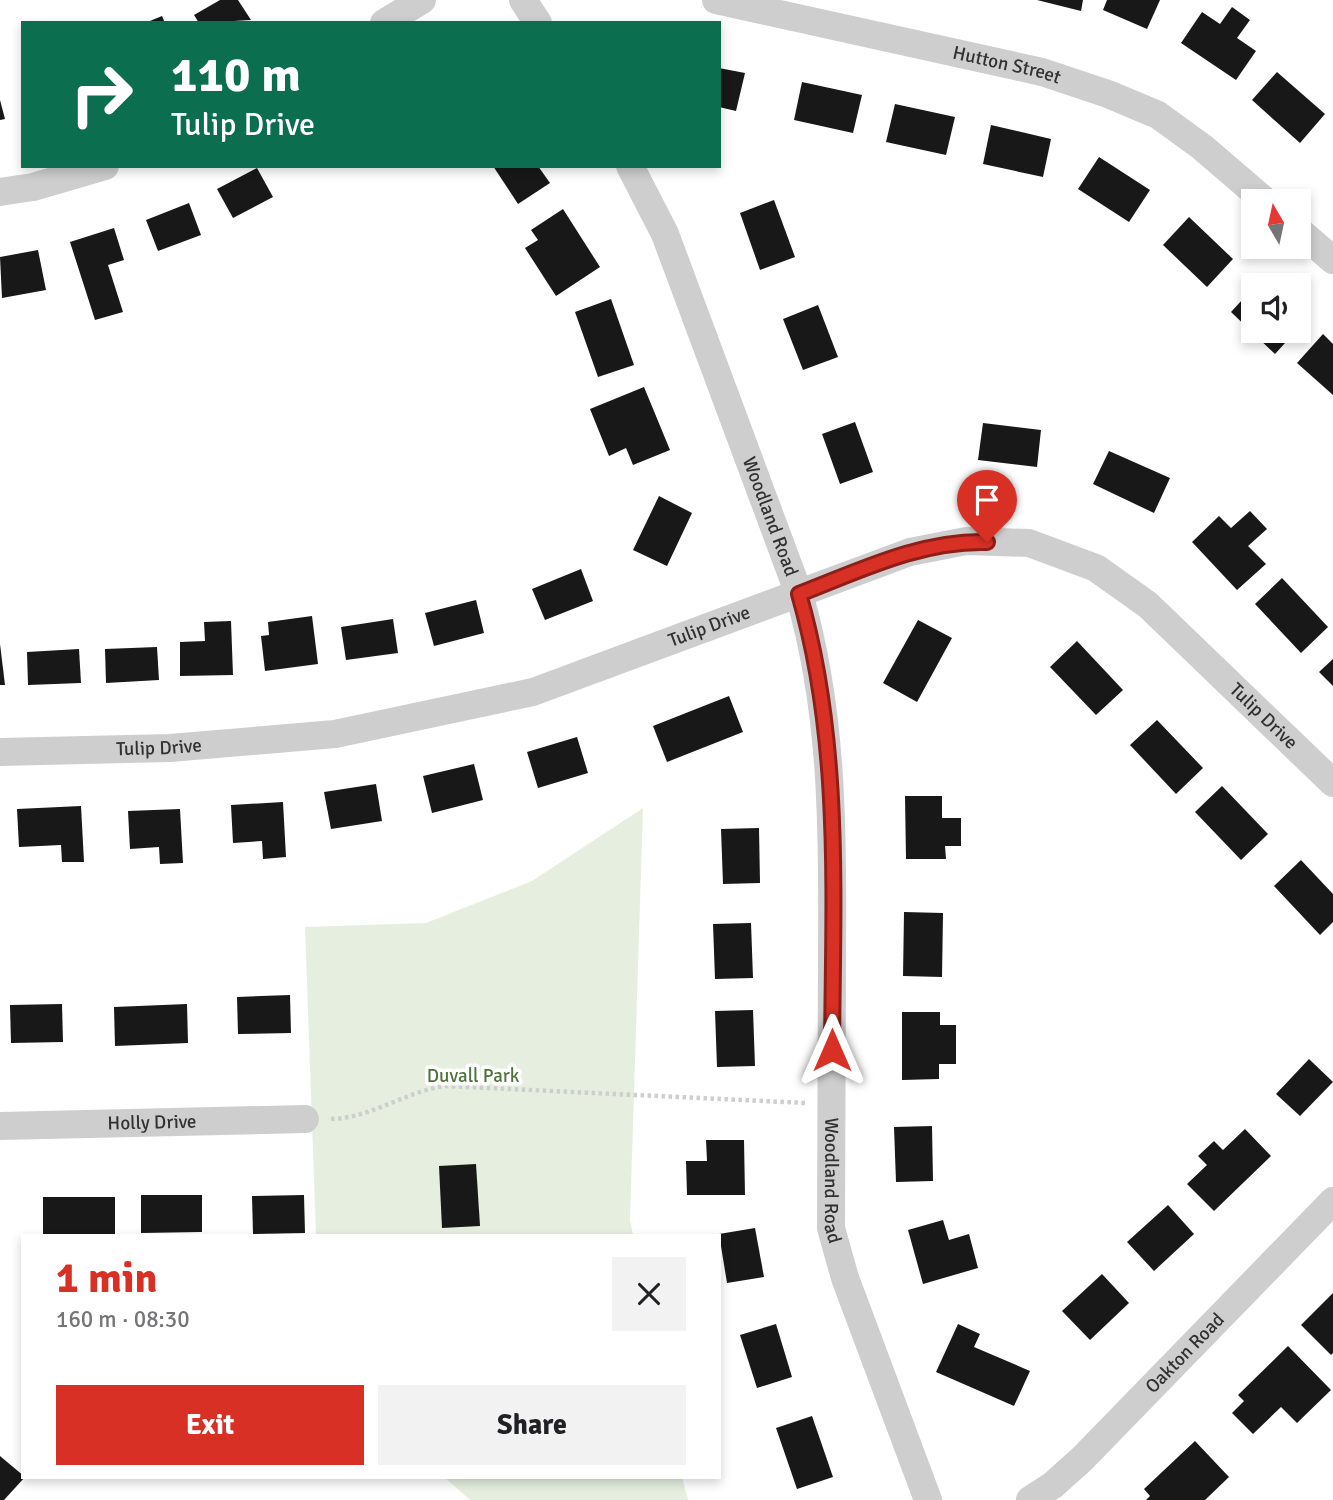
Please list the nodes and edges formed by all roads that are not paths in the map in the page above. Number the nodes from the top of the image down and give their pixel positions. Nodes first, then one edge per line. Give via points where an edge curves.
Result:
1 (422, 0) edge
2 (523, 0) edge
3 (716, 0) edge
4 (387, 21) edge
5 (537, 21) edge
6 (98, 168) edge
7 (631, 168) edge
8 (1251, 189) edge
9 (0, 192) edge
10 (1311, 241) edge
11 (1333, 260) edge
12 (799, 594) junction
13 (0, 752) edge
14 (1333, 783) edge
15 (304, 1119) road end
16 (0, 1126) edge
17 (1333, 1201) edge
18 (928, 1500) edge
19 (1030, 1500) edge

1 - 4 street
2 - 5 street
3 - 8 street, Hutton Street via 1042,72 1108,94 1158,115
6 - 9 street
7 - 12 street, Woodland Road via 666,234
10 - 11 street
12 - 13 street, Tulip Drive via 533,692 335,734 170,748
12 - 14 street, Tulip Drive via 910,552 966,541 1029,543 1096,568 1148,605
12 - 18 street, Woodland Road via 821,694 833,806 831,1228 845,1278
15 - 16 street, Holly Drive
17 - 19 street, Oakton Road via 1082,1459

